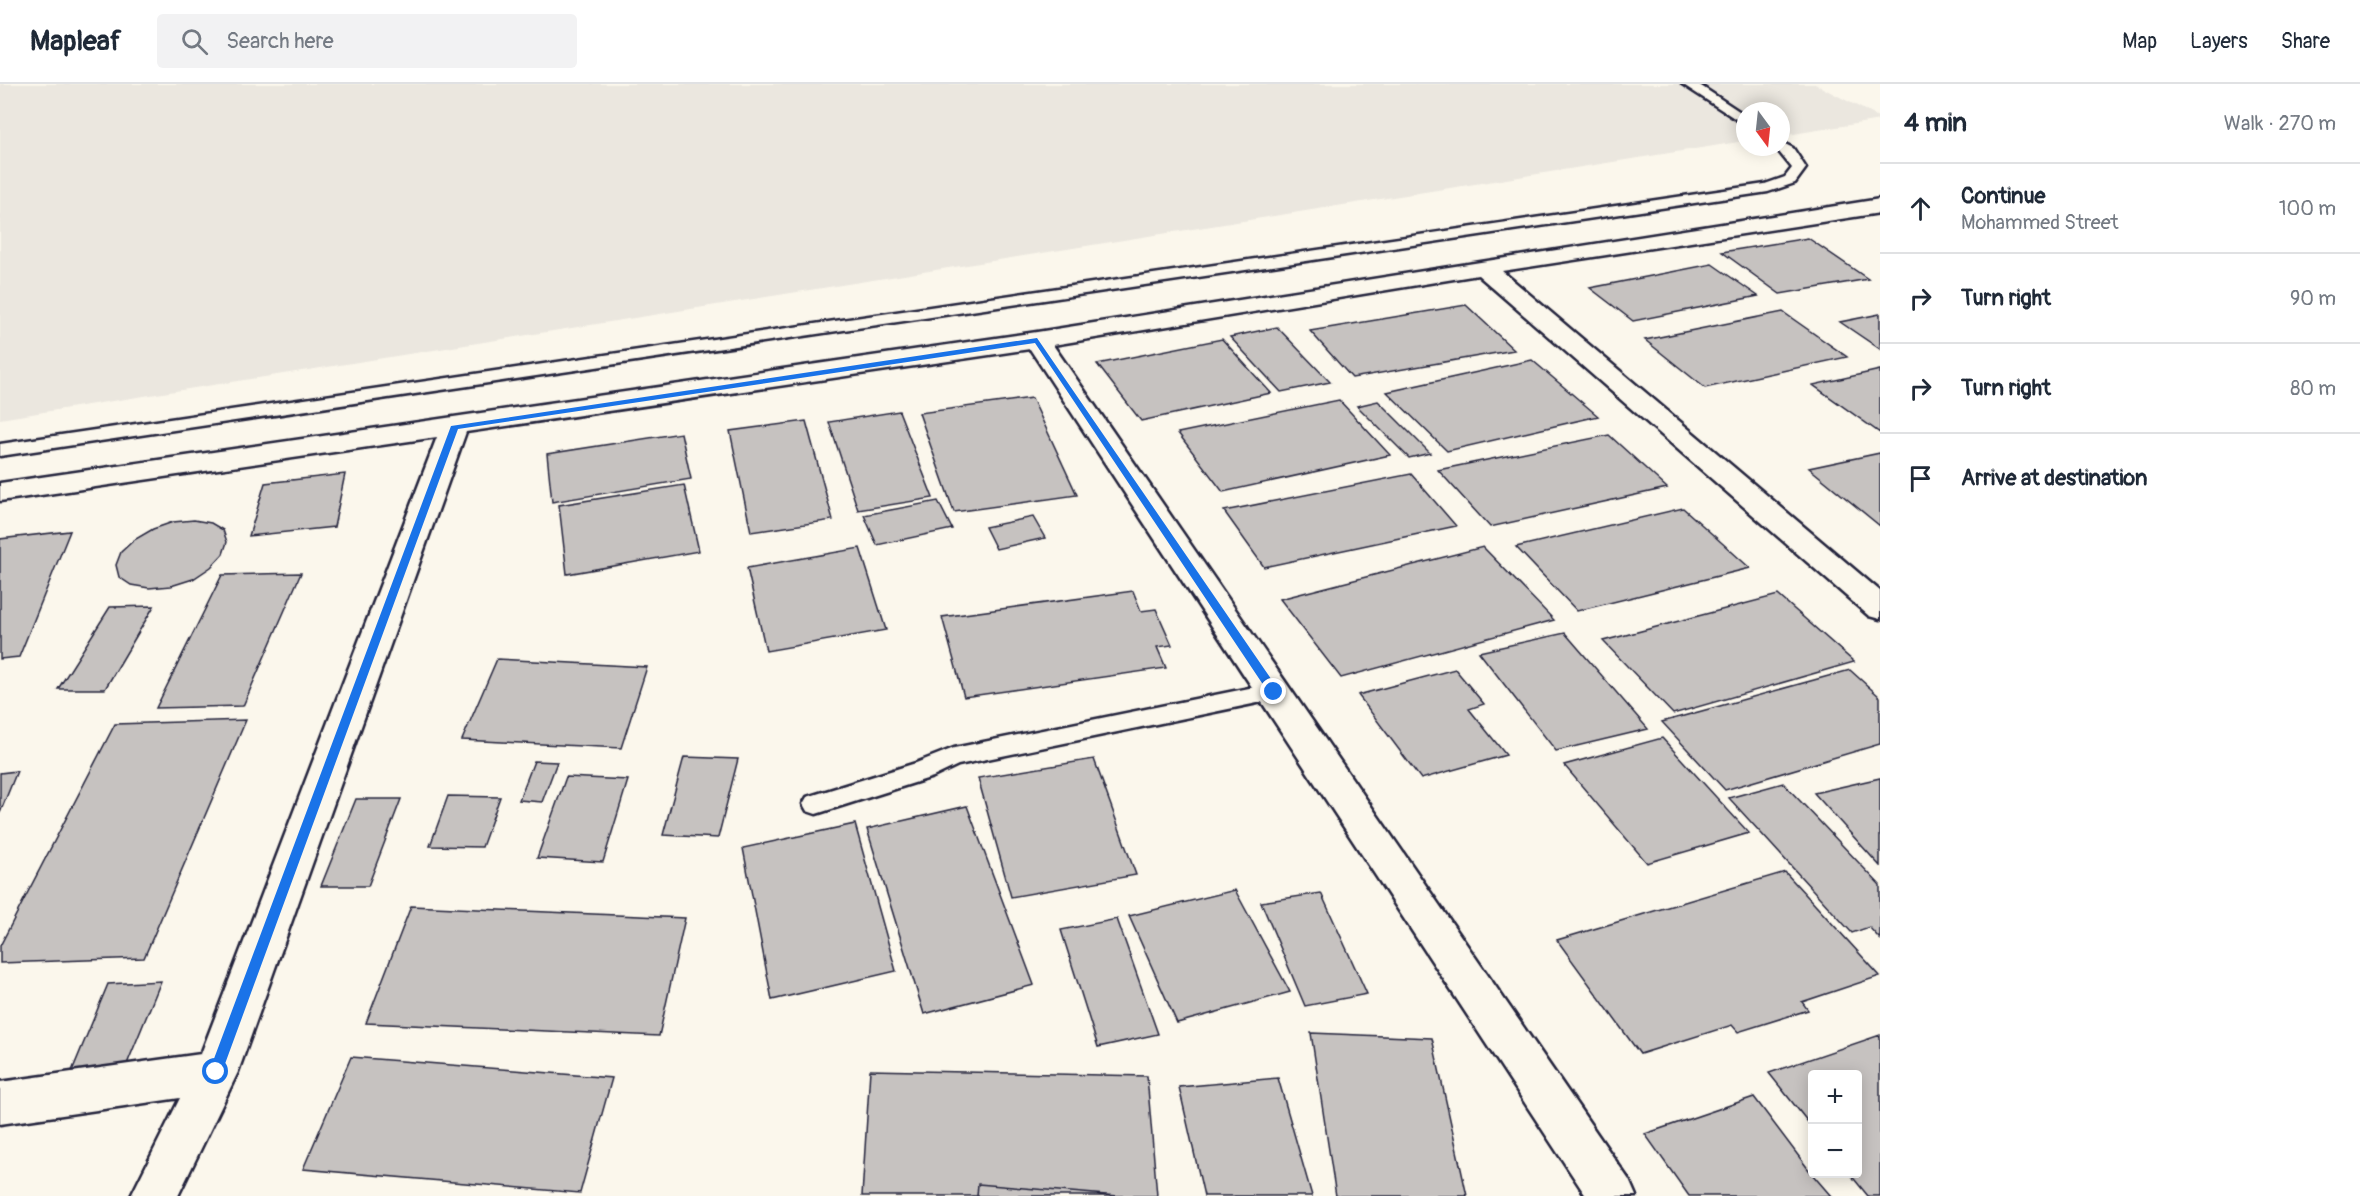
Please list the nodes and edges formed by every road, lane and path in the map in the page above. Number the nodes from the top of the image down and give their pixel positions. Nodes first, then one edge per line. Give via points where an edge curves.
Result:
1 (1689, 84) edge
2 (1736, 115) edge
3 (1790, 154) edge
4 (1880, 206) edge
5 (1483, 267) junction
6 (1037, 340) junction
7 (454, 428) junction
8 (0, 450) edge
9 (0, 492) edge
10 (1880, 608) edge
11 (1274, 692) junction
12 (816, 804) dead end
13 (216, 1072) junction
14 (0, 1103) edge
15 (154, 1196) edge
16 (1613, 1196) edge

1 - 2 lane
3 - 8 lane via 1799,168 1790,180 1768,188
4 - 5 street
5 - 6 street
5 - 10 street
6 - 7 street
6 - 11 street
7 - 9 street
7 - 13 street
11 - 12 lane via 954,757
11 - 16 street
13 - 14 street
13 - 15 street

